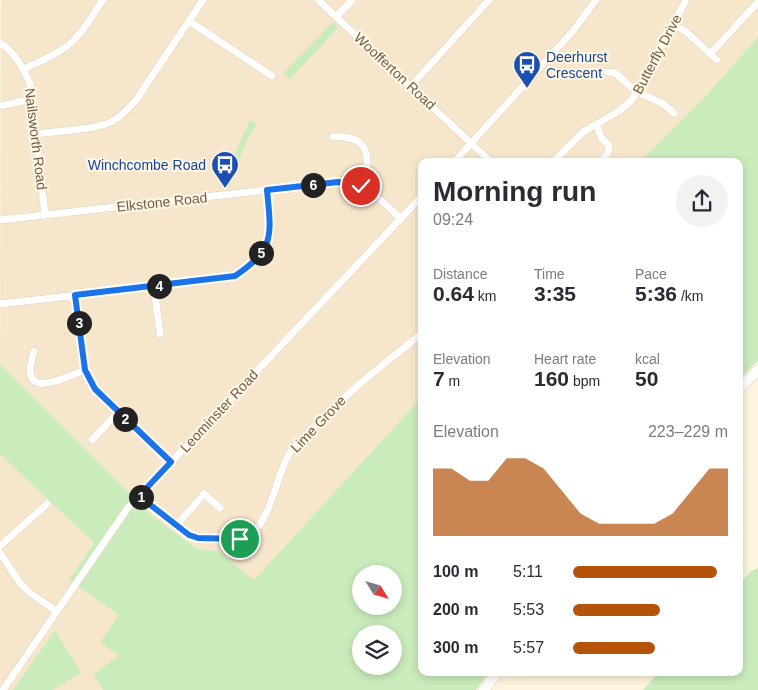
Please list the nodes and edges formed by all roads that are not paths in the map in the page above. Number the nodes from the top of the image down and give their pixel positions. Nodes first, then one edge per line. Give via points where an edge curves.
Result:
1 (103, 0) edge
2 (203, 0) edge
3 (318, 0) edge
4 (352, 0) edge
5 (489, 0) edge
6 (596, 0) edge
7 (686, 0) edge
8 (758, 2) edge
9 (337, 16) junction
10 (189, 21) junction
11 (672, 26) junction
12 (0, 43) edge
13 (710, 54) junction
14 (717, 60) dead end
15 (24, 69) junction
16 (608, 72) dead end
17 (272, 76) dead end
18 (411, 86) junction
19 (637, 92) junction
20 (32, 99) junction
21 (0, 106) edge
22 (674, 113) dead end
23 (596, 124) junction
24 (36, 134) junction
25 (333, 136) dead end
26 (472, 144) junction
27 (458, 158) edge
28 (487, 158) edge
29 (557, 158) edge
30 (604, 158) edge
31 (361, 186) junction
32 (267, 190) junction
33 (418, 200) edge
34 (45, 215) junction
35 (401, 218) junction
36 (0, 220) edge
37 (154, 287) junction
38 (75, 295) junction
39 (0, 304) edge
40 (160, 334) dead end
41 (418, 336) edge
42 (34, 351) dead end
43 (85, 370) junction
44 (758, 370) edge
45 (743, 385) edge
46 (118, 412) junction
47 (92, 440) dead end
48 (171, 462) junction
49 (139, 496) junction
50 (47, 504) dead end
51 (220, 508) dead end
52 (176, 526) junction
53 (0, 546) edge
54 (0, 555) edge
55 (56, 611) junction
56 (494, 676) edge
57 (3, 690) edge
58 (484, 690) edge

1 - 15 street via 73,41
2 - 10 street
3 - 9 street, Woofferton Road
4 - 9 street
5 - 18 street
6 - 26 street via 573,31
7 - 11 street, Butterfly Drive
8 - 13 street
9 - 18 street, Woofferton Road
10 - 17 street
10 - 24 street via 136,100 122,114 98,126
11 - 13 street via 684,30
11 - 19 street, Butterfly Drive
12 - 15 street, Nailsworth Road
13 - 14 street
15 - 20 street, Nailsworth Road
16 - 19 street via 614,73
18 - 26 street, Woofferton Road
19 - 22 street via 662,103
19 - 23 street, Butterfly Drive via 619,111
20 - 21 street
20 - 24 street, Nailsworth Road
23 - 29 street, Butterfly Drive via 583,132
23 - 30 street via 602,139 609,145
24 - 34 street, Nailsworth Road
25 - 31 street via 356,139 363,147 368,159
26 - 27 street
26 - 28 street, Woofferton Road
31 - 32 street, Elkstone Road via 338,182
31 - 35 street, Elkstone Road
32 - 34 street, Elkstone Road
32 - 37 street via 270,232 264,249 252,265 235,276
33 - 35 street, Leominster Road
34 - 36 street, Elkstone Road
35 - 48 street, Leominster Road
37 - 38 street
37 - 40 street
38 - 39 street
38 - 43 street
41 - 52 street, Lime Grove via 326,412 293,449 257,529 240,539 198,538
42 - 43 street via 30,369 37,383 44,385
43 - 46 street via 95,389
44 - 45 street
46 - 47 street
46 - 48 street
48 - 49 street, Leominster Road
49 - 52 street, Lime Grove
49 - 55 street, Leominster Road via 127,508
50 - 53 street
51 - 52 street via 204,494
54 - 55 street via 20,583
55 - 57 street, Leominster Road
56 - 58 street

